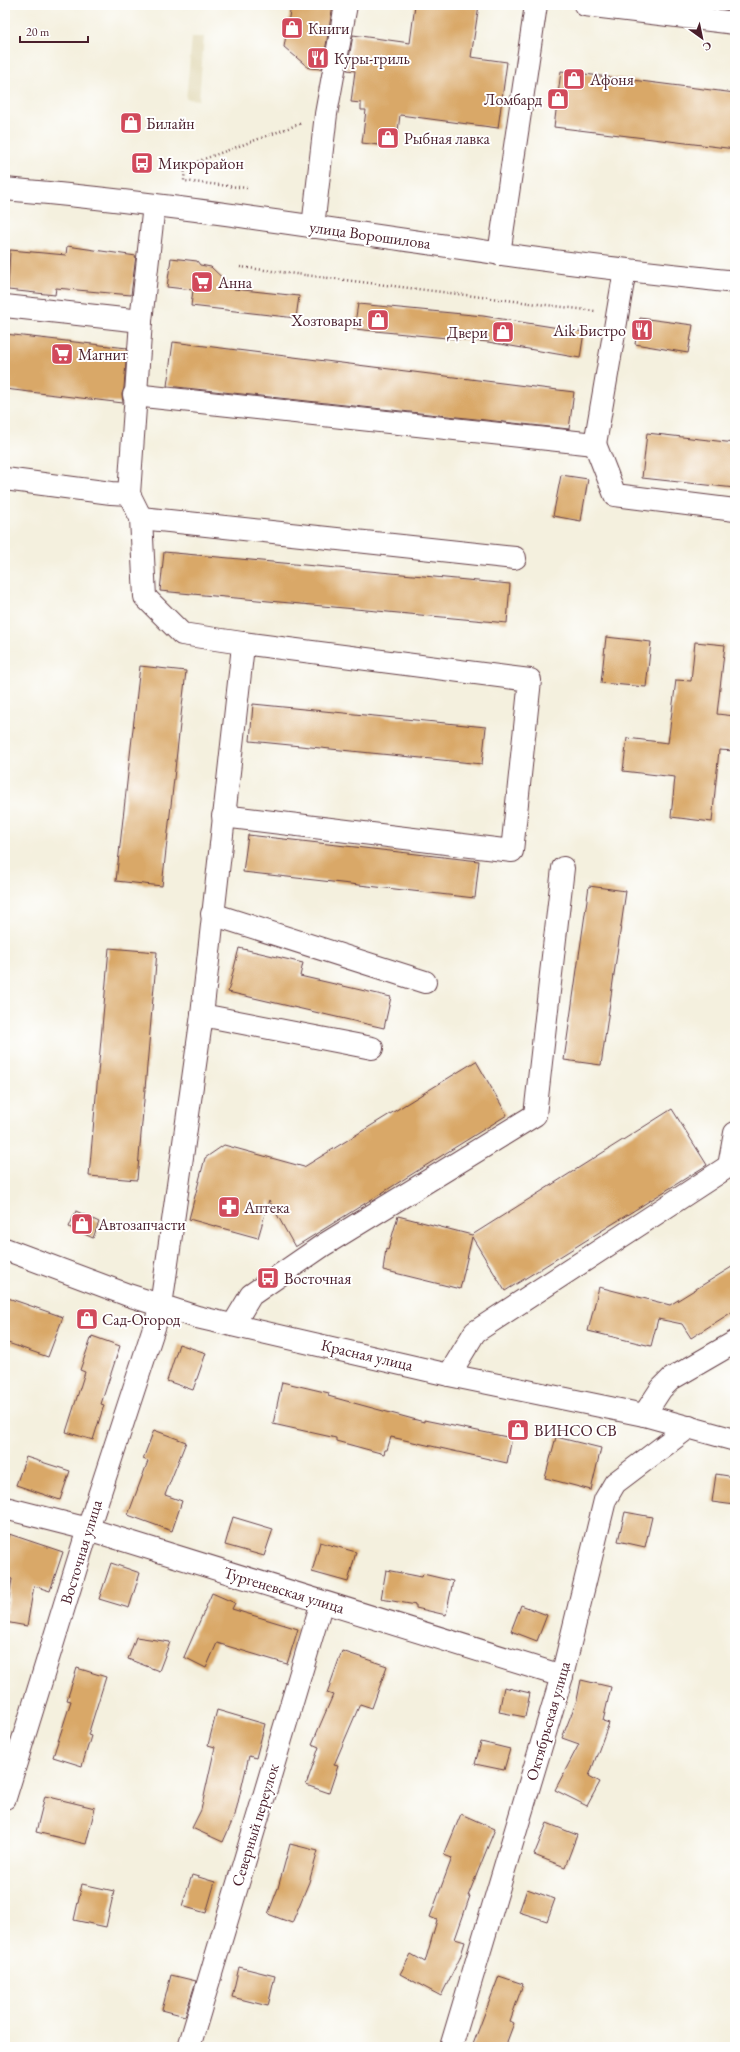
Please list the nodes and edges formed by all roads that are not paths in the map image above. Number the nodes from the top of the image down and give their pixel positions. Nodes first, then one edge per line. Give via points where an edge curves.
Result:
1 (346, 5) edge
2 (536, 5) edge
3 (585, 5) edge
4 (706, 12) edge
5 (735, 23) edge
6 (5, 189) edge
7 (154, 205) junction
8 (313, 227) junction
9 (499, 254) junction
10 (625, 270) junction
11 (735, 282) edge
12 (5, 306) edge
13 (140, 321) junction
14 (134, 395) junction
15 (595, 444) junction
16 (5, 479) edge
17 (129, 494) junction
18 (735, 510) edge
19 (141, 518) junction
20 (515, 558) dead end
21 (242, 643) junction
22 (223, 816) junction
23 (563, 868) dead end
24 (212, 914) junction
25 (425, 982) dead end
26 (202, 1015) junction
27 (372, 1048) dead end
28 (735, 1133) edge
29 (732, 1165) edge
30 (5, 1249) edge
31 (161, 1306) junction
32 (233, 1325) junction
33 (735, 1342) edge
34 (449, 1375) junction
35 (644, 1416) junction
36 (689, 1427) junction
37 (735, 1440) edge
38 (5, 1508) edge
39 (88, 1529) junction
40 (322, 1602) junction
41 (562, 1676) junction
42 (9, 1775) edge
43 (5, 1798) edge
44 (189, 2047) edge
45 (450, 2047) edge

1 - 8 street via 326,114
2 - 9 street
3 - 4 street
4 - 5 street
6 - 7 street, улица Ворошилова
7 - 8 street, улица Ворошилова
7 - 13 street
8 - 9 street, улица Ворошилова
9 - 10 street, улица Ворошилова
10 - 11 street, улица Ворошилова
10 - 15 street
12 - 13 street
13 - 14 street
14 - 15 street
14 - 17 street
15 - 18 street via 615,495
16 - 17 street
17 - 19 street
19 - 20 street
19 - 21 street via 145,596 182,634
21 - 22 street, Восточная улица
21 - 22 street via 530,680 512,851
22 - 24 street, Восточная улица
23 - 32 street via 535,1115 322,1246 251,1295
24 - 25 street
24 - 26 street, Восточная улица
26 - 27 street
26 - 31 street, Восточная улица
28 - 29 street
29 - 34 street via 475,1332
30 - 31 street, Красная улица
31 - 32 street, Красная улица
31 - 39 street, Восточная улица
32 - 34 street, Красная улица
33 - 35 street via 671,1379 661,1389
34 - 35 street, Красная улица
35 - 36 street, Красная улица
36 - 37 street, Красная улица
36 - 41 street, Октябрьская улица via 624,1476 609,1491
38 - 39 street, Тургеневская улица
39 - 40 street, Тургеневская улица
39 - 42 street, Восточная улица
40 - 41 street, Тургеневская улица
40 - 44 street, Северный переулок
41 - 45 street, Октябрьская улица
42 - 43 street, Восточная улица

